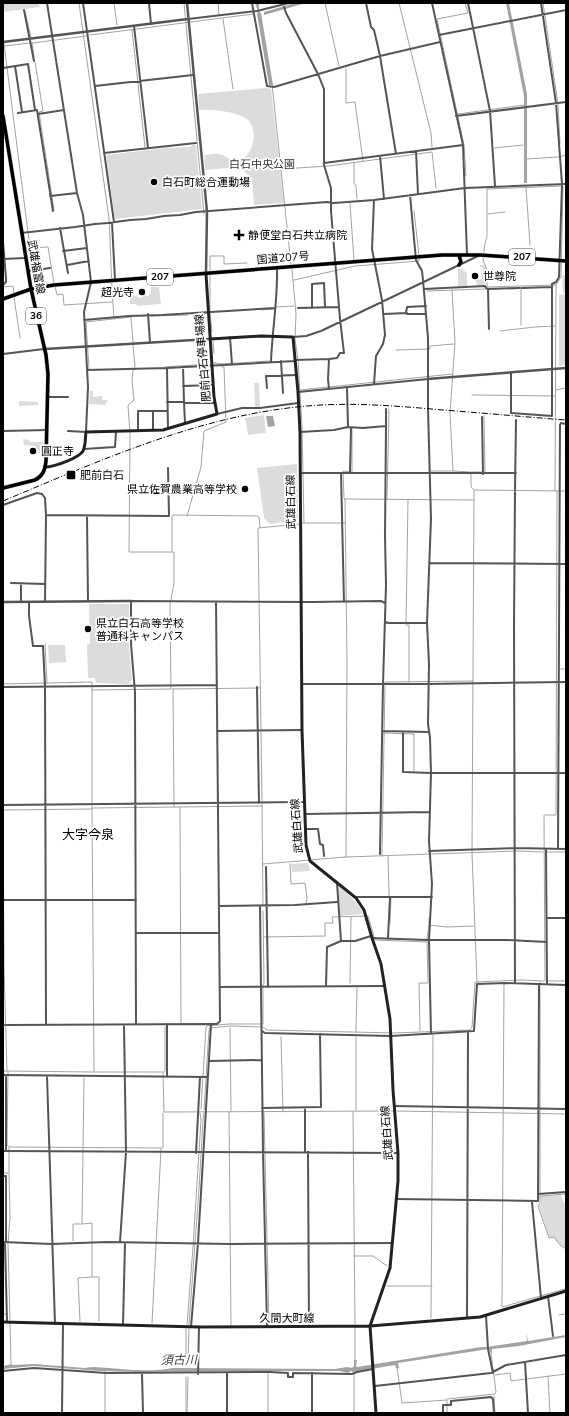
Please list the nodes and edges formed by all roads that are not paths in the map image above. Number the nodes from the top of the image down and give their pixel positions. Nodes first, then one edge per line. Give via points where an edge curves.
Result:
1 (47, 3) edge
2 (83, 3) edge
3 (149, 3) edge
4 (187, 3) edge
5 (252, 3) edge
6 (289, 3) edge
7 (366, 3) edge
8 (432, 3) edge
9 (468, 3) edge
10 (541, 3) edge
11 (284, 6) edge
12 (24, 10) dead end
13 (566, 10) edge
14 (254, 12) junction
15 (544, 14) junction
16 (187, 21) junction
17 (152, 24) junction
18 (473, 28) junction
19 (134, 29) junction
20 (86, 32) junction
21 (440, 35) junction
22 (53, 39) junction
23 (4, 42) edge
24 (30, 42) junction
25 (440, 42) junction
26 (380, 56) junction
27 (34, 61) dead end
28 (15, 66) junction
29 (6, 68) edge
30 (318, 74) junction
31 (191, 76) junction
32 (139, 81) junction
33 (96, 86) junction
34 (566, 102) edge
35 (558, 103) junction
36 (35, 110) junction
37 (64, 110) junction
38 (490, 110) junction
39 (22, 112) junction
40 (18, 113) dead end
41 (39, 114) junction
42 (457, 115) junction
43 (3, 116) edge
44 (198, 143) junction
45 (463, 145) junction
46 (148, 148) junction
47 (104, 153) junction
48 (416, 153) junction
49 (396, 154) junction
50 (380, 158) junction
51 (325, 165) junction
52 (566, 184) edge
53 (562, 185) junction
54 (495, 186) junction
55 (465, 188) junction
56 (77, 193) junction
57 (418, 194) junction
58 (410, 195) junction
59 (52, 196) junction
60 (384, 198) junction
61 (374, 200) junction
62 (331, 203) junction
63 (52, 211) dead end
64 (205, 212) junction
65 (111, 223) junction
66 (85, 225) junction
67 (60, 228) junction
68 (21, 233) junction
69 (3, 242) edge
70 (87, 248) junction
71 (64, 251) junction
72 (467, 254) junction
73 (459, 255) junction
74 (482, 255) junction
75 (25, 258) junction
76 (4, 259) edge
77 (417, 259) junction
78 (562, 260) edge
79 (89, 261) junction
80 (336, 263) junction
81 (374, 263) junction
82 (67, 265) junction
83 (459, 265) junction
84 (276, 267) junction
85 (50, 268) dead end
86 (28, 271) junction
87 (68, 273) dead end
88 (209, 274) junction
89 (112, 281) junction
90 (91, 282) junction
91 (423, 282) junction
92 (3, 285) edge
93 (552, 286) junction
94 (30, 289) junction
95 (424, 289) junction
96 (488, 289) junction
97 (3, 299) edge
98 (382, 302) junction
99 (426, 306) junction
100 (324, 307) junction
101 (339, 307) junction
102 (275, 308) junction
103 (298, 308) dead end
104 (312, 308) junction
105 (208, 313) junction
106 (406, 313) junction
107 (384, 314) junction
108 (426, 314) junction
109 (148, 316) junction
110 (84, 320) junction
111 (341, 322) junction
112 (489, 329) dead end
113 (272, 336) junction
114 (294, 337) junction
115 (230, 338) junction
116 (210, 339) junction
117 (150, 342) junction
118 (87, 346) junction
119 (45, 349) junction
120 (3, 354) edge
121 (329, 359) junction
122 (296, 360) junction
123 (281, 361) junction
124 (271, 362) junction
125 (232, 364) junction
126 (212, 365) junction
127 (183, 367) junction
128 (167, 368) junction
129 (566, 368) edge
130 (554, 369) junction
131 (87, 370) junction
132 (511, 373) junction
133 (282, 375) junction
134 (297, 375) junction
135 (428, 378) junction
136 (374, 383) junction
137 (183, 386) junction
138 (213, 386) junction
139 (347, 387) junction
140 (267, 388) dead end
141 (329, 388) junction
142 (299, 392) junction
143 (283, 393) dead end
144 (47, 397) junction
145 (68, 397) dead end
146 (167, 402) junction
147 (184, 402) junction
148 (215, 402) junction
149 (298, 403) junction
150 (386, 408) dead end
151 (153, 411) junction
152 (168, 411) junction
153 (217, 414) junction
154 (482, 417) dead end
155 (516, 420) dead end
156 (185, 423) junction
157 (566, 424) edge
158 (386, 426) junction
159 (350, 427) junction
160 (168, 428) junction
161 (47, 430) junction
162 (138, 430) junction
163 (153, 430) junction
164 (3, 431) edge
165 (68, 431) dead end
166 (116, 431) junction
167 (86, 432) junction
168 (301, 432) junction
169 (84, 449) junction
170 (46, 467) junction
171 (168, 468) dead end
172 (350, 472) junction
173 (483, 472) junction
174 (301, 473) junction
175 (342, 473) junction
176 (387, 473) junction
177 (430, 473) junction
178 (516, 474) junction
179 (3, 488) edge
180 (4, 504) edge
181 (46, 515) junction
182 (87, 516) junction
183 (429, 563) junction
184 (515, 564) junction
185 (558, 564) junction
186 (566, 564) edge
187 (11, 583) dead end
188 (21, 584) junction
189 (45, 584) junction
190 (131, 601) junction
191 (3, 602) edge
192 (21, 602) junction
193 (29, 602) junction
194 (45, 602) junction
195 (88, 602) junction
196 (216, 602) junction
197 (302, 602) junction
198 (346, 602) junction
199 (385, 603) junction
200 (385, 622) junction
201 (427, 623) junction
202 (514, 682) junction
203 (557, 682) junction
204 (566, 682) edge
205 (428, 683) junction
206 (45, 684) junction
207 (302, 684) junction
208 (384, 684) junction
209 (3, 687) edge
210 (134, 687) junction
211 (217, 688) junction
212 (257, 688) dead end
213 (302, 730) junction
214 (217, 731) junction
215 (258, 731) junction
216 (383, 731) junction
217 (429, 732) junction
218 (403, 733) junction
219 (431, 773) junction
220 (514, 773) junction
221 (557, 773) junction
222 (566, 773) edge
223 (303, 802) junction
224 (259, 803) junction
225 (4, 805) edge
226 (46, 805) junction
227 (218, 806) junction
228 (135, 807) junction
229 (429, 812) junction
230 (382, 813) junction
231 (304, 814) junction
232 (305, 829) junction
233 (558, 849) junction
234 (566, 849) edge
235 (514, 850) junction
236 (545, 850) junction
237 (380, 854) dead end
238 (430, 854) junction
239 (324, 856) dead end
240 (266, 866) dead end
241 (337, 883) junction
242 (390, 897) junction
243 (432, 897) junction
244 (356, 898) junction
245 (4, 900) edge
246 (46, 900) junction
247 (136, 900) junction
248 (337, 902) junction
249 (219, 906) junction
250 (263, 906) junction
251 (547, 918) junction
252 (566, 918) edge
253 (136, 933) junction
254 (218, 933) junction
255 (373, 937) junction
256 (388, 938) junction
257 (428, 940) junction
258 (341, 941) junction
259 (514, 941) junction
260 (545, 942) junction
261 (514, 981) junction
262 (548, 982) junction
263 (540, 984) junction
264 (566, 984) edge
265 (326, 986) junction
266 (384, 986) junction
267 (219, 987) junction
268 (262, 987) junction
269 (268, 987) junction
270 (167, 1024) junction
271 (4, 1025) edge
272 (46, 1025) junction
273 (124, 1025) junction
274 (136, 1025) junction
275 (211, 1025) junction
276 (261, 1029) junction
277 (431, 1032) junction
278 (468, 1032) junction
279 (320, 1034) junction
280 (391, 1034) junction
281 (261, 1060) junction
282 (209, 1061) junction
283 (125, 1075) junction
284 (6, 1076) edge
285 (47, 1076) junction
286 (166, 1076) junction
287 (201, 1077) junction
288 (207, 1077) junction
289 (468, 1107) junction
290 (394, 1109) junction
291 (566, 1109) edge
292 (305, 1110) junction
293 (262, 1111) junction
294 (539, 1111) junction
295 (49, 1149) junction
296 (126, 1150) junction
297 (6, 1151) edge
298 (197, 1152) junction
299 (203, 1152) junction
300 (264, 1152) junction
301 (306, 1152) junction
302 (398, 1153) junction
303 (3, 1176) edge
304 (566, 1192) edge
305 (538, 1194) junction
306 (397, 1199) junction
307 (467, 1200) junction
308 (532, 1202) junction
309 (5, 1242) edge
310 (120, 1242) junction
311 (125, 1243) junction
312 (197, 1243) junction
313 (393, 1243) junction
314 (51, 1244) junction
315 (267, 1244) junction
316 (309, 1244) junction
317 (566, 1291) edge
318 (548, 1296) junction
319 (541, 1297) junction
320 (486, 1316) junction
321 (467, 1318) junction
322 (7, 1322) edge
323 (54, 1324) junction
324 (64, 1324) junction
325 (123, 1325) junction
326 (370, 1326) junction
327 (191, 1327) junction
328 (199, 1327) junction
329 (267, 1327) junction
330 (309, 1327) junction
331 (554, 1336) dead end
332 (566, 1355) edge
333 (525, 1362) junction
334 (373, 1367) junction
335 (3, 1370) edge
336 (62, 1370) junction
337 (227, 1372) junction
338 (494, 1372) junction
339 (198, 1373) junction
340 (312, 1373) junction
341 (142, 1374) junction
342 (375, 1386) junction
343 (62, 1413) edge
344 (143, 1413) edge
345 (227, 1413) edge
346 (312, 1413) edge
347 (376, 1413) edge
348 (443, 1413) edge
349 (494, 1413) edge
350 (528, 1413) edge

1 - 22 street
2 - 20 street
3 - 17 street
4 - 16 street
5 - 14 street
6 - 11 street
7 - 26 street
8 - 21 street
9 - 18 street
10 - 15 street
11 - 14 street
11 - 30 street
12 - 24 street
13 - 15 street
14 - 16 street
14 - 30 street via 267,86 272,87
15 - 18 street
15 - 35 street
16 - 17 street
16 - 31 street
17 - 19 street
18 - 21 street
18 - 38 street
19 - 20 street
19 - 32 street
20 - 22 street
20 - 33 street
21 - 25 street
22 - 24 street
22 - 37 street
23 - 24 street
24 - 27 street
25 - 26 street
25 - 42 street
26 - 30 street
26 - 49 street
28 - 29 street
28 - 36 street via 28,64
28 - 39 street
30 - 51 street via 324,93
31 - 32 street
31 - 44 street
32 - 33 street
32 - 46 street
33 - 47 street
34 - 35 street
35 - 38 street
35 - 53 street
36 - 39 street
36 - 41 street
37 - 41 street
37 - 56 street
38 - 42 street
38 - 54 street
39 - 40 street
41 - 59 street
42 - 45 street
43 - 68 main road, 武雄福富線 / 36
44 - 46 street
44 - 64 street
45 - 48 street
45 - 55 street
46 - 47 street
47 - 65 street
48 - 49 street
48 - 57 street
49 - 50 street
50 - 51 street via 363,158
50 - 60 street
51 - 62 street via 331,188
52 - 53 street
53 - 54 street
53 - 78 street
54 - 55 street
55 - 57 street
55 - 72 street
56 - 59 street
56 - 66 street
57 - 58 street
58 - 60 street
58 - 77 street
59 - 63 street
60 - 61 street
61 - 62 street
61 - 81 street via 371,244
62 - 64 street
62 - 80 street
64 - 65 street
64 - 88 street
65 - 66 street
65 - 89 street
66 - 67 street
66 - 70 street
67 - 68 street
67 - 71 street
68 - 75 main road, 武雄福富線 / 36
69 - 76 street
70 - 71 street
70 - 79 street
71 - 82 street
72 - 73 main road, 国道207号 / 207
72 - 74 main road, 国道207号 / 207
73 - 77 main road, 国道207号 / 207
73 - 83 main road
74 - 78 main road, 国道207号 / 207
74 - 83 street
75 - 76 street
75 - 86 main road, 武雄福富線 / 36
76 - 92 street via 6,282
77 - 81 main road, 国道207号 / 207
77 - 91 street
78 - 93 street via 559,277
79 - 82 street
79 - 90 street
80 - 81 main road, 国道207号 / 207
80 - 84 main road, 国道207号 / 207
80 - 101 street
81 - 98 street
82 - 87 street
83 - 91 street
84 - 88 main road, 国道207号 / 207
84 - 102 street via 278,291
85 - 86 street
86 - 94 main road, 武雄福富線 / 36
88 - 89 main road, 国道207号 / 207
88 - 105 main road, 肥前白石停車場線
89 - 90 main road, 国道207号 / 207
90 - 94 main road, 国道207号 / 207
90 - 110 street
91 - 95 street
91 - 98 street
93 - 96 street
93 - 130 street
94 - 97 main road, 国道207号 / 207
94 - 119 main road, 武雄福富線 / 36
95 - 96 street via 485,286
95 - 99 street
96 - 112 street
98 - 107 street
98 - 111 street
99 - 106 street via 406,307
99 - 108 street
100 - 101 street
100 - 104 street
100 - 104 street via 324,283 312,284
101 - 111 street
102 - 105 street
102 - 113 street
103 - 104 street
105 - 109 street
105 - 116 main road, 肥前白石停車場線
106 - 107 street
106 - 108 street
107 - 136 street via 384,344 376,356
108 - 135 street
109 - 110 street
109 - 117 street
110 - 118 street
111 - 114 street via 314,334
111 - 121 street via 344,353 340,353 338,358
113 - 114 main road
113 - 115 main road
113 - 124 street
114 - 122 main road, 武雄白石線
115 - 116 main road
115 - 125 street
116 - 117 street
116 - 126 main road, 肥前白石停車場線
117 - 118 street
118 - 119 street
118 - 131 street
119 - 120 street
119 - 144 main road, 武雄福富線 / 36
121 - 122 street
121 - 141 street
122 - 123 street
122 - 134 main road, 武雄白石線
123 - 124 street
123 - 133 street
124 - 125 street
125 - 126 street
126 - 127 street
126 - 138 main road, 肥前白石停車場線
127 - 128 street
127 - 137 street
128 - 131 street
128 - 146 street
129 - 130 street
130 - 132 street
130 - 132 street via 552,416 510,413
131 - 167 street
132 - 135 street
133 - 134 street
133 - 140 street via 266,376
133 - 143 street
134 - 142 main road, 武雄白石線
135 - 136 street
135 - 177 street
136 - 139 street
137 - 138 street
137 - 147 street
138 - 148 main road, 肥前白石停車場線
139 - 141 street
139 - 159 street
141 - 142 street
142 - 149 main road, 武雄白石線
144 - 145 street
144 - 161 main road, 武雄福富線 / 36
146 - 147 street
146 - 152 street
147 - 148 street
147 - 156 street
148 - 153 main road, 肥前白石停車場線
149 - 153 street via 242,408
149 - 168 main road, 武雄白石線
150 - 158 street
151 - 152 street
151 - 162 street via 138,411
151 - 163 street
152 - 160 street
153 - 156 main road, 肥前白石停車場線
154 - 173 street
155 - 178 street
156 - 160 main road, 肥前白石停車場線
157 - 185 street via 560,425
158 - 159 street
158 - 176 street
159 - 168 street
159 - 172 street
160 - 163 main road, 肥前白石停車場線
161 - 164 street
161 - 170 main road, 武雄福富線 / 36
162 - 163 main road, 肥前白石停車場線
162 - 166 main road, 肥前白石停車場線
165 - 167 street
166 - 167 main road, 肥前白石停車場線
166 - 169 street via 115,447
167 - 169 main road
168 - 174 main road, 武雄白石線
169 - 170 main road via 77,456
170 - 179 main road via 42,475 35,480
171 - 182 street via 169,516
172 - 175 street
172 - 176 street
173 - 177 street
173 - 178 street
174 - 175 street
174 - 197 main road, 武雄白石線
175 - 198 street
176 - 177 street
176 - 199 street
177 - 183 street
178 - 184 street
180 - 181 street via 39,493 45,498
181 - 182 street
181 - 189 street
182 - 195 street
183 - 184 street
183 - 201 street
184 - 185 street
184 - 202 street
185 - 186 street
185 - 203 street
187 - 188 street
188 - 189 street
188 - 192 street
189 - 194 street
190 - 195 street
190 - 196 street
190 - 210 street
191 - 192 street
192 - 193 street
193 - 194 street
193 - 206 street via 33,646 43,646
194 - 195 street
196 - 197 street
196 - 211 street
197 - 198 street
197 - 207 main road, 武雄白石線
198 - 199 street
199 - 200 street
200 - 201 street
200 - 208 street
201 - 205 street
202 - 203 street
202 - 205 street
202 - 220 street
203 - 204 street
203 - 221 street
205 - 208 street
205 - 217 street
206 - 209 street
206 - 210 street
206 - 226 street
207 - 208 street
207 - 213 main road, 武雄白石線
208 - 216 street
210 - 211 street via 171,685
210 - 228 street
211 - 214 street
212 - 215 street
213 - 215 street
213 - 223 main road, 武雄白石線
214 - 215 street
214 - 227 street
215 - 224 street
216 - 218 street
216 - 230 street
217 - 218 street
217 - 219 street
218 - 219 street via 402,772
219 - 220 street
219 - 229 street
220 - 221 street
220 - 235 street
221 - 222 street
221 - 233 street
223 - 224 street
223 - 231 main road, 武雄白石線
224 - 227 street
225 - 226 street
226 - 228 street
226 - 246 street
227 - 228 street via 172,804
227 - 249 street
228 - 247 street
229 - 230 street
229 - 238 street
230 - 231 street
230 - 237 street
231 - 232 main road, 武雄白石線
232 - 239 street via 318,829
232 - 241 main road, 武雄白石線 via 309,861
233 - 234 street
233 - 236 street
235 - 236 street
235 - 238 street
235 - 259 street
236 - 251 street
238 - 243 street
240 - 250 street
241 - 244 main road, 武雄白石線
241 - 248 street
242 - 243 street
242 - 244 street
242 - 256 street
243 - 257 street
244 - 255 main road, 武雄白石線 via 361,904
245 - 246 street
246 - 247 street
246 - 272 street
247 - 253 street
248 - 250 street
248 - 258 street
249 - 250 street
249 - 254 street
250 - 268 street
250 - 269 street via 267,936
251 - 252 street
251 - 260 street
253 - 254 street
253 - 274 street
254 - 267 street
255 - 256 street
255 - 258 street
255 - 266 main road, 武雄白石線
256 - 257 street
257 - 259 street
257 - 277 street
258 - 265 street via 327,947
259 - 260 street
259 - 261 street
260 - 262 street
261 - 263 street
261 - 278 street via 477,984 474,1031
262 - 263 street
262 - 264 street
263 - 294 street
265 - 266 street
265 - 269 street
266 - 280 main road, 武雄白石線
267 - 268 street
267 - 275 street via 220,1021
268 - 269 street
268 - 276 street
270 - 274 street
270 - 275 street
270 - 286 street
271 - 272 street
272 - 273 street
273 - 274 street
273 - 283 street
275 - 282 street
276 - 279 street via 265,1033
276 - 281 street
277 - 278 street
277 - 280 street
278 - 289 street
279 - 280 street
279 - 292 street via 321,1107
280 - 290 main road, 武雄白石線
281 - 282 street
281 - 293 street
282 - 288 street
283 - 285 street
283 - 286 street
283 - 296 street
284 - 285 street
284 - 297 street
285 - 295 street
286 - 287 street
287 - 288 street
287 - 298 street
288 - 299 street
289 - 290 street
289 - 294 street
289 - 307 street
290 - 302 main road, 武雄白石線
291 - 294 street
292 - 293 street via 282,1108
292 - 301 street
293 - 300 street
294 - 305 street
295 - 296 street via 83,1152
295 - 297 street
295 - 314 street
296 - 298 street
296 - 310 street
298 - 299 street
299 - 300 street
299 - 312 street
300 - 301 street
300 - 315 street
301 - 302 street
301 - 316 street
302 - 306 main road, 武雄白石線
303 - 309 street via 6,1176
304 - 305 street
305 - 308 street via 538,1201
306 - 307 street
306 - 313 main road, 武雄白石線
307 - 308 street
307 - 321 street
308 - 319 street
309 - 314 street
309 - 322 street
310 - 311 street
310 - 314 street
311 - 312 street
311 - 325 street
312 - 315 street
312 - 327 street
313 - 316 street
313 - 326 main road, 武雄白石線 via 390,1268
314 - 323 street
315 - 316 street
315 - 329 street
316 - 330 street
317 - 318 main road, 久間大町線
318 - 319 main road, 久間大町線
318 - 331 street
319 - 320 main road, 久間大町線
320 - 321 main road, 久間大町線
320 - 338 street via 488,1348
321 - 326 main road, 久間大町線
322 - 323 main road, 久間大町線
323 - 324 main road, 久間大町線
324 - 325 main road, 久間大町線
324 - 336 street
325 - 327 main road, 久間大町線
326 - 330 main road, 久間大町線
326 - 334 main road, 武雄白石線
327 - 328 main road, 久間大町線
328 - 329 main road, 久間大町線
328 - 339 street
329 - 330 main road, 久間大町線
332 - 333 street
333 - 338 street via 506,1365
333 - 350 street
334 - 340 street via 354,1373
334 - 342 main road, 武雄白石線
335 - 336 street
336 - 341 street
336 - 343 street
337 - 339 street
337 - 340 street via 288,1373 288,1376 292,1377 293,1373
337 - 345 street
338 - 342 street
339 - 341 street
340 - 346 street
341 - 344 street
342 - 347 main road, 武雄白石線
348 - 349 street via 443,1405 451,1404 451,1401 491,1397

